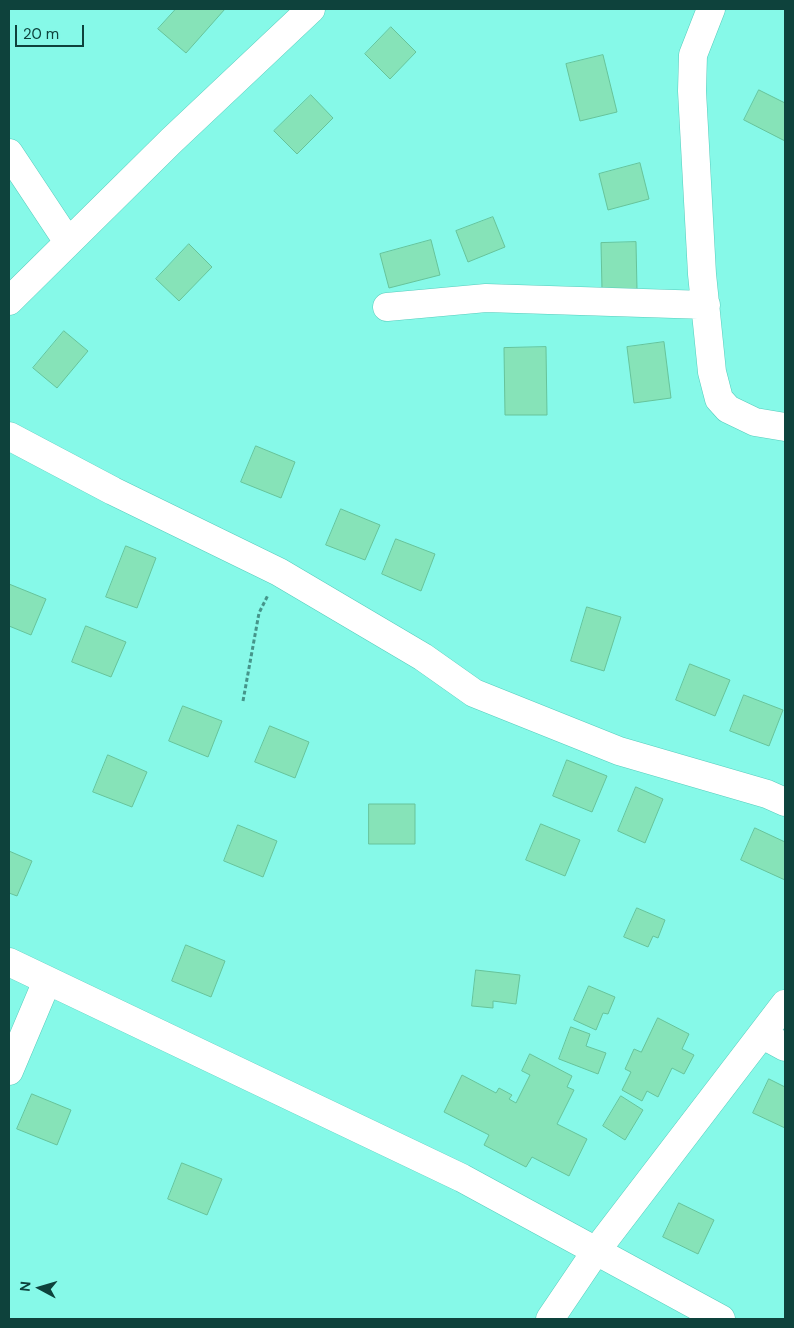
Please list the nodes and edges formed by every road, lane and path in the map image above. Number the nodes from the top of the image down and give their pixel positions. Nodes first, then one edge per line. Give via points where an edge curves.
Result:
1 (311, 9) edge
2 (711, 9) edge
3 (9, 153) edge
4 (68, 242) junction
5 (9, 301) edge
6 (706, 305) junction
7 (387, 307) dead end
8 (785, 428) edge
9 (9, 436) edge
10 (279, 572) junction
11 (243, 701) dead end
12 (785, 802) edge
13 (9, 962) edge
14 (47, 980) junction
15 (785, 1004) edge
16 (774, 1041) edge
17 (9, 1070) edge
18 (596, 1251) junction
19 (550, 1319) edge
20 (721, 1319) edge

1 - 4 street
2 - 6 street via 693,55 692,91
3 - 4 street
4 - 5 street
6 - 7 street via 486,298
6 - 8 street via 712,372 719,399 728,409 754,422
9 - 10 street
10 - 11 path via 259,613
10 - 12 street via 423,657 474,693 619,751
13 - 14 street
14 - 17 street
14 - 18 street via 462,1178
15 - 16 street
16 - 18 street
18 - 19 street
18 - 20 street

